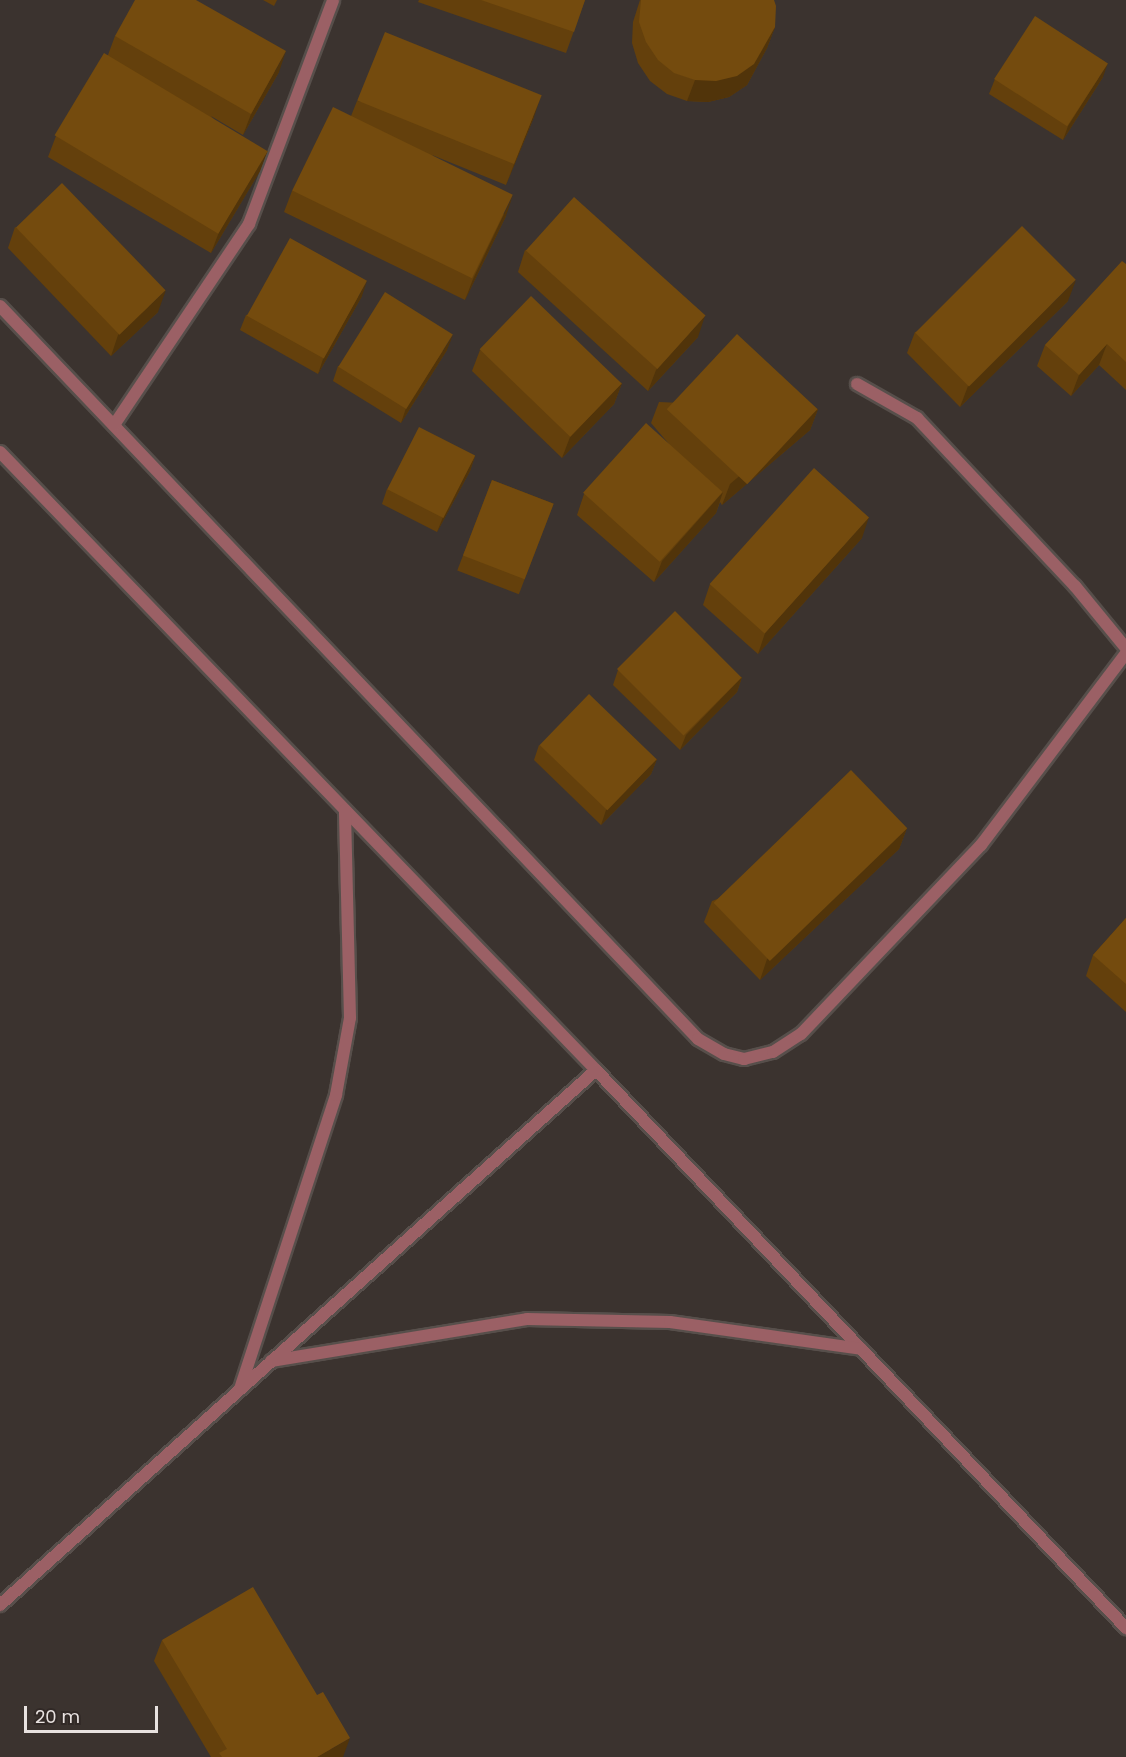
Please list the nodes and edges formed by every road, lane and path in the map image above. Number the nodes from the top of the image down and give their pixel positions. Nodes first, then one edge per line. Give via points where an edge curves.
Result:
1 (333, 0) edge
2 (0, 306) edge
3 (857, 384) dead end
4 (114, 425) junction
5 (0, 452) edge
6 (1126, 648) edge
7 (1126, 653) edge
8 (345, 810) junction
9 (596, 1070) junction
10 (861, 1349) junction
11 (271, 1361) junction
12 (240, 1389) junction
13 (0, 1605) edge
14 (1126, 1628) edge

1 - 4 street via 249,224
2 - 4 street
3 - 6 street via 917,418 1075,586
4 - 7 street via 698,1039 724,1054 744,1059 773,1052 801,1034 981,845
5 - 8 street
8 - 9 street
8 - 12 street via 350,1018 336,1095
9 - 10 street
9 - 11 street
10 - 11 street via 670,1322 527,1319
10 - 14 street
11 - 12 street
12 - 13 street

